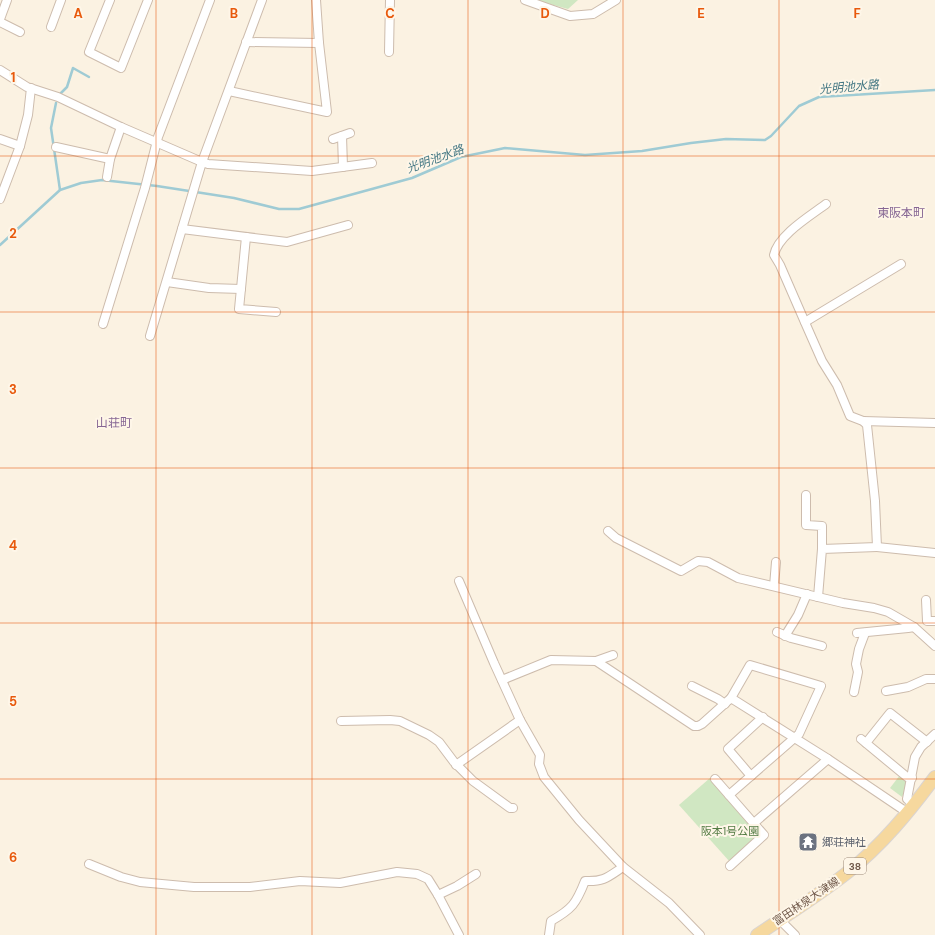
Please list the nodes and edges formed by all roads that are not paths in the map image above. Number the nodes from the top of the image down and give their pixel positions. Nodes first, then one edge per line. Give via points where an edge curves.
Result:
1 (7, 0) edge
2 (62, 0) edge
3 (110, 0) edge
4 (148, 0) edge
5 (210, 0) edge
6 (262, 0) edge
7 (316, 0) edge
8 (390, 0) edge
9 (525, 0) edge
10 (616, 0) edge
11 (0, 19) edge
12 (0, 22) edge
13 (51, 27) dead end
14 (20, 32) dead end
15 (246, 42) junction
16 (319, 43) junction
17 (388, 52) dead end
18 (0, 70) edge
19 (31, 88) junction
20 (229, 91) junction
21 (121, 127) junction
22 (0, 139) edge
23 (333, 139) dead end
24 (156, 142) junction
25 (20, 146) junction
26 (56, 147) dead end
27 (110, 159) junction
28 (202, 162) junction
29 (372, 163) dead end
30 (343, 167) junction
31 (107, 177) dead end
32 (0, 197) edge
33 (826, 204) dead end
34 (348, 225) dead end
35 (182, 229) junction
36 (246, 237) junction
37 (901, 264) dead end
38 (166, 282) junction
39 (241, 289) junction
40 (276, 312) dead end
41 (805, 322) junction
42 (103, 324) dead end
43 (150, 336) dead end
44 (863, 421) junction
45 (935, 423) edge
46 (806, 495) dead end
47 (608, 531) dead end
48 (877, 547) junction
49 (822, 549) junction
50 (935, 553) edge
51 (776, 562) dead end
52 (459, 581) dead end
53 (774, 586) junction
54 (808, 594) junction
55 (818, 597) junction
56 (926, 600) dead end
57 (935, 621) edge
58 (914, 627) junction
59 (777, 632) dead end
60 (785, 636) junction
61 (822, 646) dead end
62 (935, 646) edge
63 (613, 655) dead end
64 (596, 661) junction
65 (935, 679) edge
66 (502, 680) junction
67 (692, 686) dead end
68 (891, 688) dead end
69 (854, 692) dead end
70 (731, 698) junction
71 (725, 704) junction
72 (763, 717) junction
73 (520, 720) junction
74 (342, 721) dead end
75 (935, 734) edge
76 (795, 738) junction
77 (927, 742) junction
78 (828, 758) junction
79 (456, 764) junction
80 (751, 776) junction
81 (935, 777) edge
82 (912, 778) junction
83 (715, 779) dead end
84 (729, 795) junction
85 (513, 808) dead end
86 (911, 809) junction
87 (754, 823) junction
88 (89, 864) dead end
89 (730, 866) dead end
90 (624, 867) junction
91 (476, 874) dead end
92 (438, 895) junction
93 (780, 920) junction
94 (459, 935) edge
95 (549, 935) edge
96 (700, 935) edge
97 (757, 935) edge
98 (795, 935) edge

1 - 11 street
2 - 13 street
3 - 4 street via 89,52 121,68
5 - 24 street
6 - 15 street
7 - 16 street
8 - 17 street
9 - 10 street via 570,16 593,14
12 - 14 street
15 - 16 street
15 - 20 street
16 - 20 street via 327,112
18 - 19 street
19 - 21 street via 58,97
19 - 25 street via 28,115
20 - 28 street
21 - 24 street
21 - 27 street
22 - 25 street
23 - 30 street via 346,134
24 - 28 street
24 - 42 street via 146,185
25 - 32 street
26 - 27 street
27 - 31 street
28 - 30 street via 312,171
28 - 35 street
29 - 30 street
33 - 41 street via 794,227 776,248 774,255
34 - 36 street via 287,242
35 - 36 street
35 - 38 street
36 - 39 street
37 - 41 street
38 - 39 street
38 - 43 street
39 - 40 street via 239,309
41 - 44 street via 850,416
44 - 45 street
44 - 48 street via 867,425 871,457
46 - 49 street via 806,525 822,526
47 - 53 street via 616,538 681,571 698,561 708,562 738,578
48 - 49 street
48 - 50 street
49 - 55 street
51 - 53 street
52 - 66 street
53 - 54 street
54 - 55 street
54 - 60 street
55 - 58 street via 888,612
56 - 57 street via 927,621
58 - 62 street
58 - 69 street via 861,633 856,664 862,672
59 - 60 street
60 - 61 street
63 - 64 street
64 - 66 street via 551,660
64 - 71 street via 694,726 702,724
65 - 68 street via 926,679 908,687
66 - 73 street
67 - 71 street
70 - 71 street
70 - 72 street
70 - 76 street via 750,666 821,686
72 - 76 street
72 - 80 street via 728,749
73 - 79 street
73 - 90 street via 540,755 539,764 544,777 579,820
74 - 79 street via 400,721 439,742
75 - 77 street
76 - 78 street
76 - 80 street
77 - 82 street via 915,757
77 - 82 street via 890,713 863,741 907,777
78 - 86 street
78 - 87 street
79 - 85 street via 473,781
80 - 84 street
81 - 86 main road, 富田林泉大津線 / 38
82 - 86 street via 907,800
83 - 84 street
84 - 87 street
86 - 93 main road, 富田林泉大津線 / 38 via 849,872
87 - 89 street via 764,835
88 - 92 street via 140,882 194,887 250,887 300,881 340,883 397,872 418,874 428,879
90 - 95 street via 605,879 585,882 574,904 565,913 551,920
90 - 96 street via 669,903
91 - 92 street
92 - 94 street
93 - 97 main road, 富田林泉大津線 / 38
93 - 98 street

